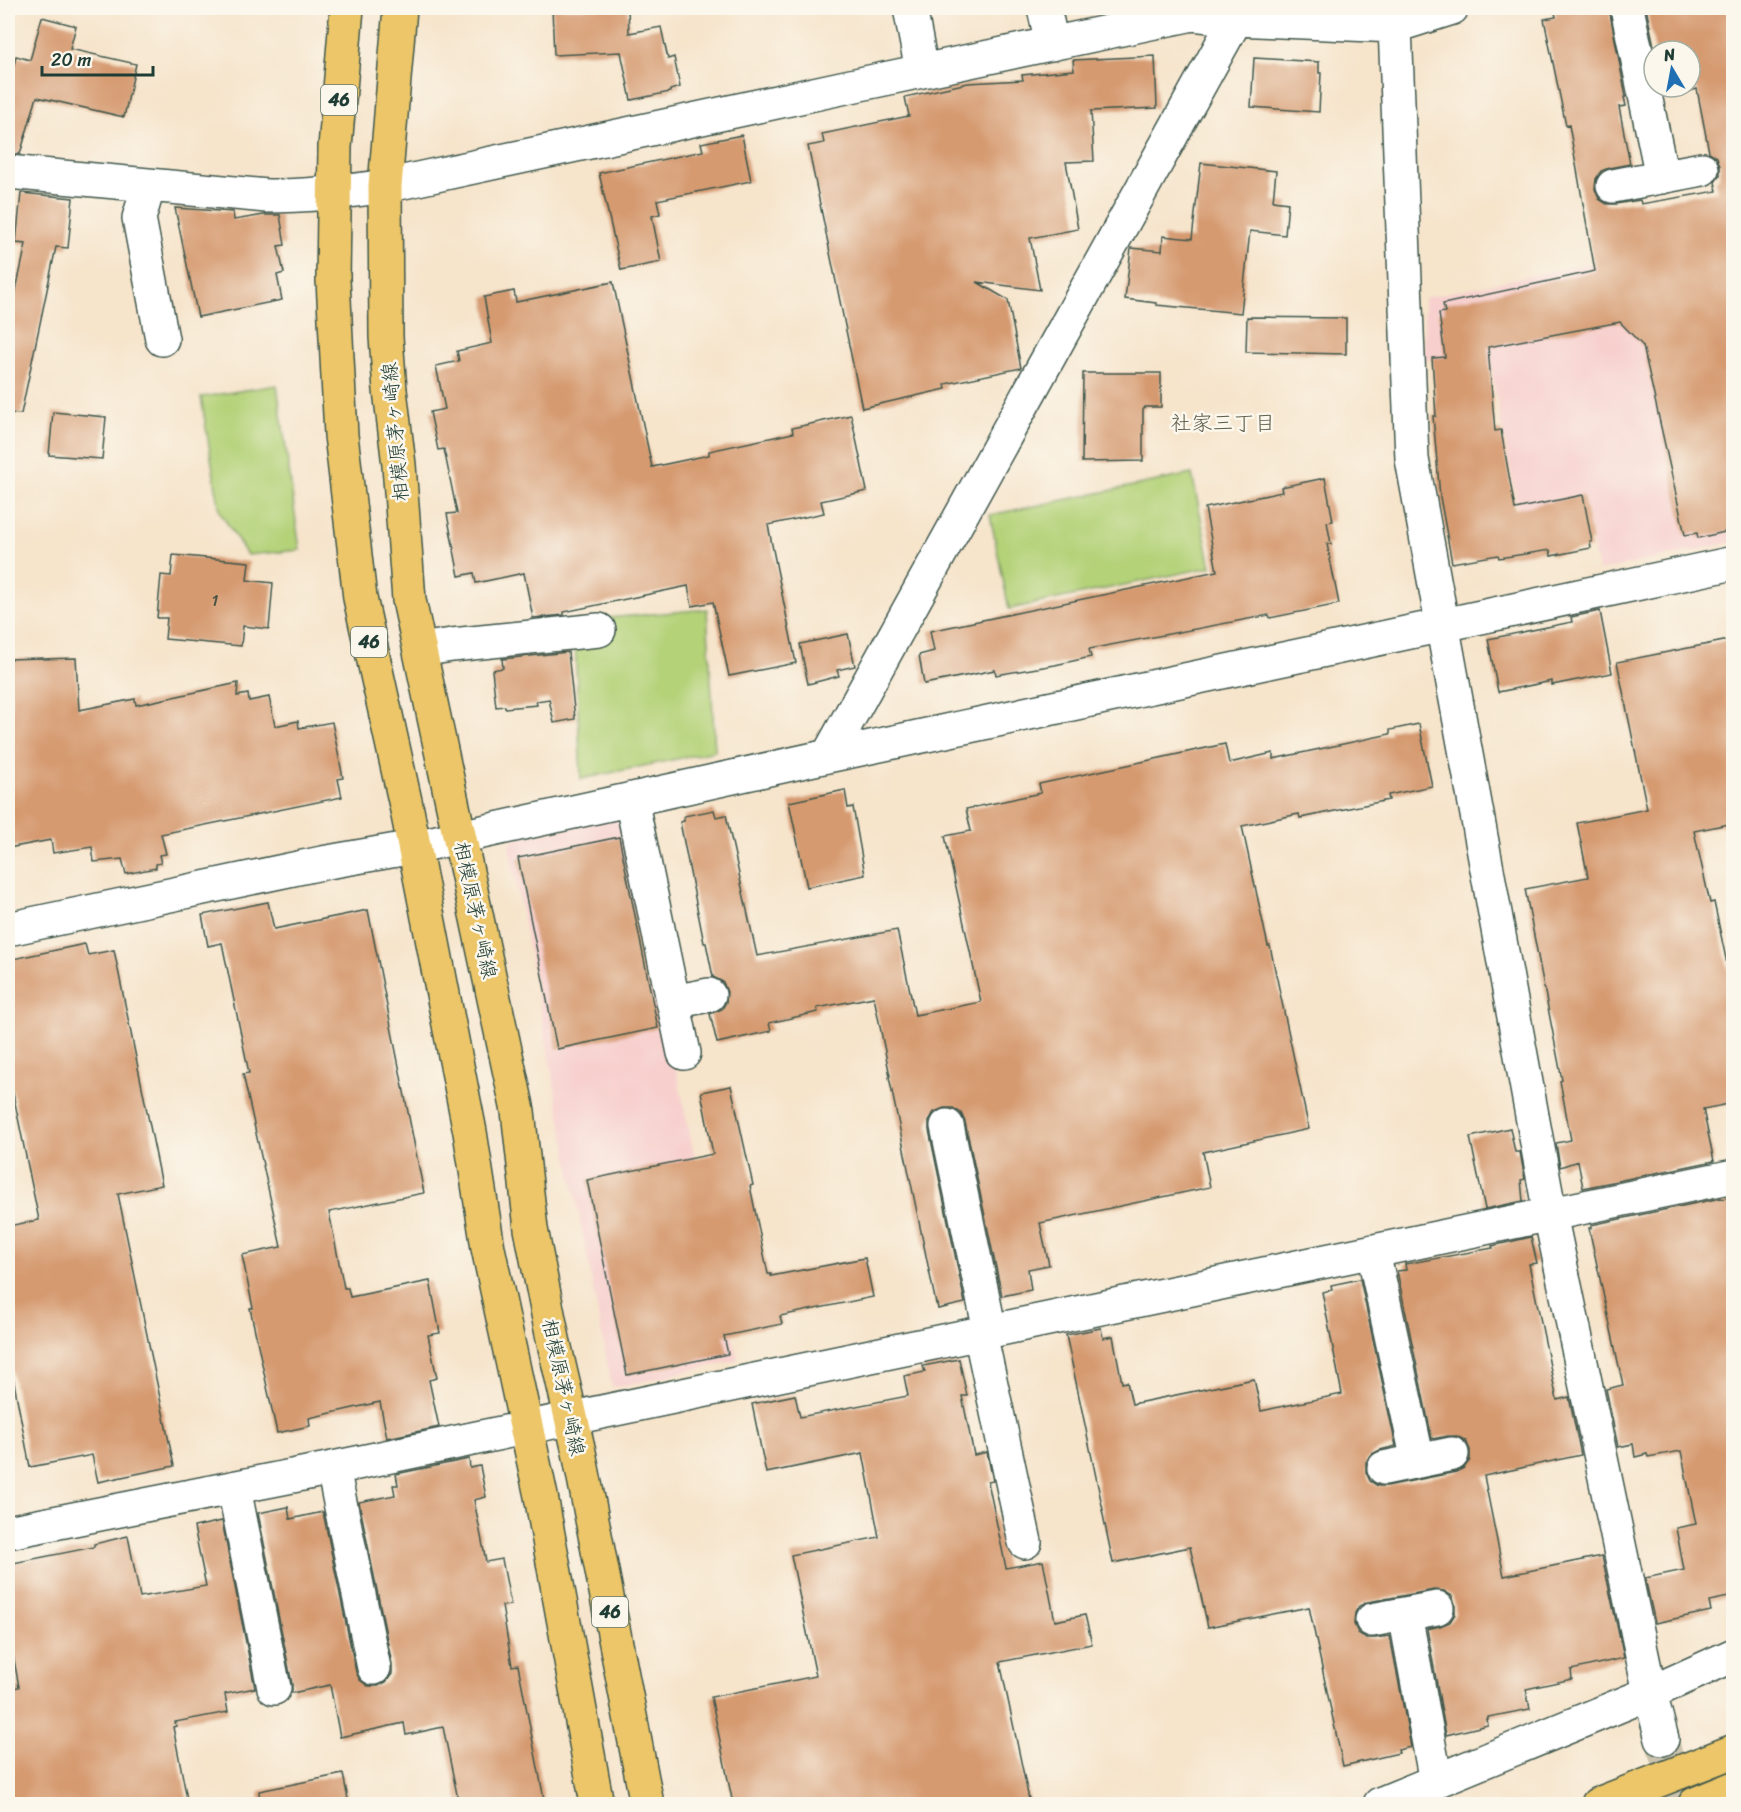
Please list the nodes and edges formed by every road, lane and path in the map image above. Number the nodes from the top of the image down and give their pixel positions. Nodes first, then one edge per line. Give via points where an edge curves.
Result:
1 (347, 8) edge
2 (400, 8) edge
3 (910, 8) edge
4 (1044, 8) edge
5 (1452, 8) edge
6 (1627, 8) edge
7 (1192, 11) edge
8 (1239, 13) edge
9 (1395, 26) junction
10 (1052, 44) junction
11 (922, 71) junction
12 (1702, 170) dead end
13 (8, 171) edge
14 (1662, 177) junction
15 (149, 185) junction
16 (386, 186) junction
17 (1613, 186) dead end
18 (334, 194) junction
19 (162, 339) dead end
20 (1734, 562) edge
21 (1442, 624) junction
22 (599, 630) dead end
23 (420, 650) junction
24 (828, 756) junction
25 (631, 799) junction
26 (460, 837) junction
27 (414, 847) junction
28 (8, 929) edge
29 (709, 995) dead end
30 (673, 1002) junction
31 (684, 1053) dead end
32 (947, 1126) dead end
33 (1734, 1176) edge
34 (1550, 1214) junction
35 (1372, 1251) junction
36 (985, 1332) junction
37 (572, 1419) junction
38 (526, 1428) junction
39 (1452, 1454) dead end
40 (1418, 1461) junction
41 (333, 1468) junction
42 (1384, 1468) dead end
43 (234, 1488) junction
44 (8, 1532) edge
45 (1025, 1542) dead end
46 (1437, 1608) dead end
47 (1405, 1614) junction
48 (1372, 1620) dead end
49 (1734, 1655) edge
50 (374, 1668) dead end
51 (274, 1688) dead end
52 (1650, 1693) junction
53 (1662, 1739) tunnel mouth
54 (1734, 1751) edge
55 (1436, 1782) junction
56 (1734, 1788) edge
57 (597, 1804) edge
58 (647, 1804) edge
59 (1380, 1804) edge
60 (1598, 1804) edge
61 (1695, 1804) edge

1 - 18 main road, 46
2 - 16 main road, 相模原茅ヶ崎線 / 46
3 - 11 street
4 - 10 street
5 - 9 street
6 - 14 street
7 - 8 street
7 - 10 street
8 - 9 street
8 - 24 street
9 - 21 street via 1412,459
10 - 11 street
11 - 16 street
12 - 14 street
13 - 15 street
14 - 17 street
15 - 18 street via 267,196
15 - 19 street via 139,218
16 - 18 street
16 - 23 main road, 相模原茅ヶ崎線 / 46 via 386,337 409,600
18 - 27 main road, 46 via 333,280 341,435 360,598
20 - 21 street
21 - 24 street
21 - 34 street
22 - 23 street
23 - 26 main road, 相模原茅ヶ崎線 / 46
24 - 25 street
25 - 26 street
25 - 30 street
26 - 27 street
26 - 37 main road, 相模原茅ヶ崎線 / 46 via 518,1111 531,1229
27 - 28 street
27 - 38 main road, 46
29 - 30 street
30 - 31 street
32 - 36 street
33 - 34 street
34 - 35 street
34 - 52 street
35 - 36 street
35 - 40 street
36 - 37 street
36 - 45 street
37 - 38 street
37 - 58 main road, 相模原茅ヶ崎線 / 46
38 - 41 street
38 - 57 main road, 46
39 - 40 street
40 - 42 street
41 - 43 street
41 - 50 street
43 - 44 street
43 - 51 street
46 - 47 street
47 - 48 street
47 - 55 street
49 - 52 street
52 - 53 street
52 - 55 street
54 - 60 main road
55 - 59 street
56 - 61 main road

